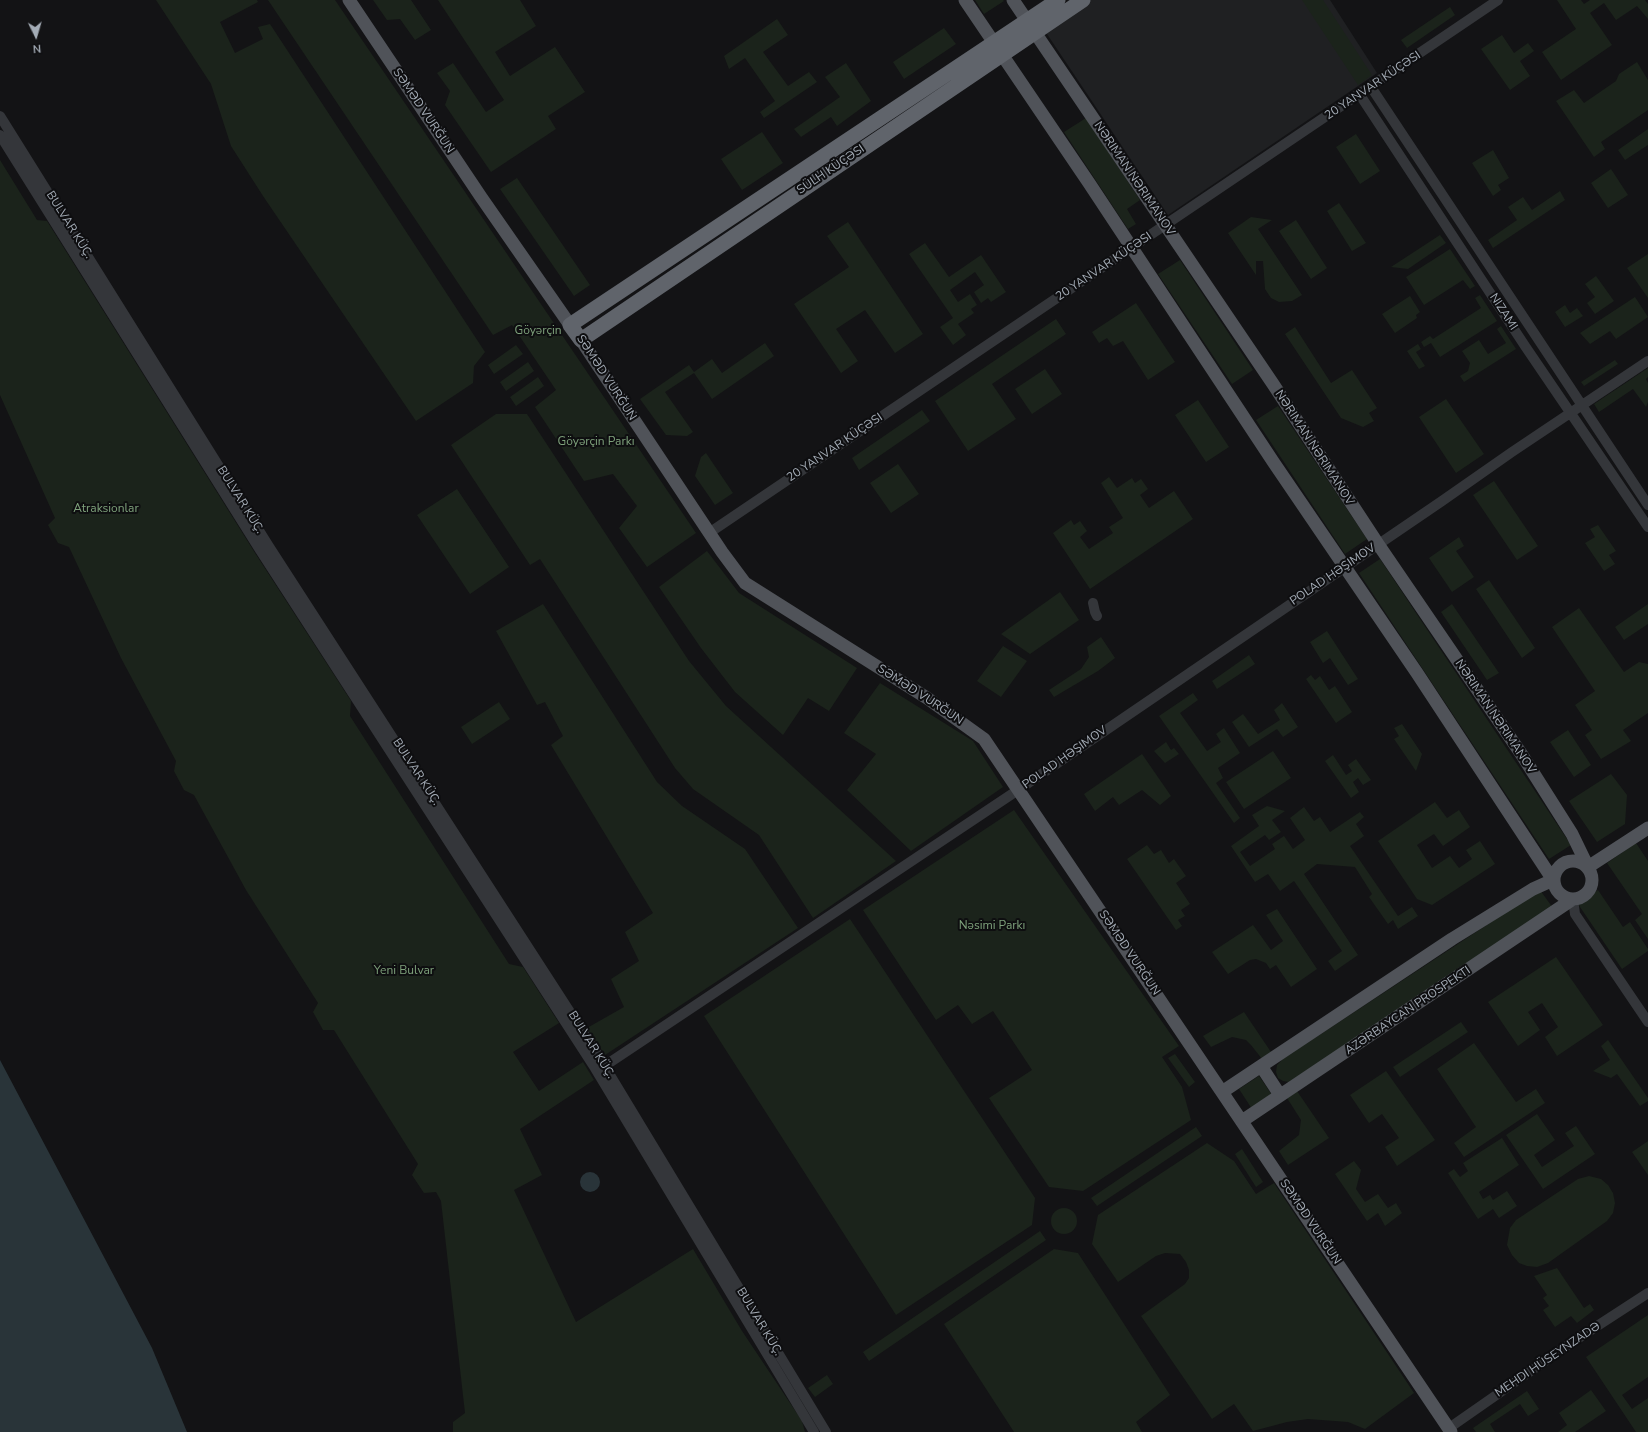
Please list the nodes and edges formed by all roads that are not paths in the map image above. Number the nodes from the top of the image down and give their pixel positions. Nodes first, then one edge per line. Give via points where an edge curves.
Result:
1 (349, 0) edge
2 (965, 0) edge
3 (1013, 0) edge
4 (1058, 0) edge
5 (1082, 0) edge
6 (1498, 0) edge
7 (1031, 27) junction
8 (998, 49) junction
9 (941, 87) junction
10 (1371, 87) junction
11 (1360, 94) junction
12 (0, 116) edge
13 (0, 135) edge
14 (766, 194) junction
15 (775, 208) junction
16 (62, 224) junction
17 (1165, 226) junction
18 (1132, 248) junction
19 (570, 325) junction
20 (581, 340) junction
21 (1648, 361) edge
22 (1582, 406) junction
23 (1570, 413) junction
24 (1648, 505) edge
25 (1648, 527) edge
26 (709, 533) junction
27 (1378, 544) junction
28 (1345, 567) junction
29 (1093, 603) dead end
30 (1097, 616) dead end
31 (1018, 790) junction
32 (1648, 828) edge
33 (1588, 867) junction
34 (1553, 880) junction
35 (1573, 899) junction
36 (1648, 1022) edge
37 (1261, 1066) junction
38 (601, 1069) junction
39 (1222, 1092) junction
40 (1280, 1096) junction
41 (1242, 1121) junction
42 (1648, 1293) edge
43 (819, 1421) junction
44 (812, 1429) edge
45 (1450, 1430) edge
46 (826, 1432) edge

1 - 19 main road, SƏMƏD VURĞUN
2 - 8 main road
3 - 7 main road, NƏRIMAN NƏRIMANOV
4 - 7 highway, SÜLH KÜÇƏSI
5 - 7 highway, SÜLH KÜÇƏSI
6 - 10 street, 20 YANVAR KÜÇƏSI
7 - 8 highway, SÜLH KÜÇƏSI
7 - 17 main road, NƏRIMAN NƏRIMANOV
8 - 9 highway, SÜLH KÜÇƏSI
8 - 18 main road
9 - 14 highway, SÜLH KÜÇƏSI
9 - 15 highway, SÜLH KÜÇƏSI
10 - 11 street, 20 YANVAR KÜÇƏSI
10 - 22 street, NIZAMI
11 - 17 street, 20 YANVAR KÜÇƏSI
11 - 23 street, NIZAMI
12 - 16 street, BULVAR KÜÇ.
13 - 16 street, BULVAR KÜÇ.
14 - 15 highway
14 - 19 highway, SÜLH KÜÇƏSI
15 - 20 highway, SÜLH KÜÇƏSI
16 - 38 street, BULVAR KÜÇ.
17 - 18 street, 20 YANVAR KÜÇƏSI
17 - 27 main road, NƏRIMAN NƏRIMANOV
18 - 26 street, 20 YANVAR KÜÇƏSI
18 - 28 main road
19 - 20 highway, SƏMƏD VURĞUN
20 - 26 main road, SƏMƏD VURĞUN
21 - 22 street, POLAD HƏŞIMOV
22 - 23 street, POLAD HƏŞIMOV
22 - 24 street, NIZAMI
23 - 25 street, NIZAMI
23 - 27 street, POLAD HƏŞIMOV
26 - 31 main road, SƏMƏD VURĞUN via 738,574 756,591 979,733
27 - 28 street, POLAD HƏŞIMOV
27 - 33 main road, NƏRIMAN NƏRIMANOV via 1526,762 1572,834
28 - 31 street, POLAD HƏŞIMOV
28 - 34 main road
29 - 30 street
31 - 38 street, POLAD HƏŞIMOV
31 - 39 main road, SƏMƏD VURĞUN
32 - 33 main road
33 - 34 main road via 1578,861 1566,862 1557,869
33 - 35 main road via 1592,876 1591,887 1584,896
34 - 35 main road via 1559,894
34 - 37 main road via 1533,888 1452,939
35 - 36 street via 1575,914
35 - 40 main road, AZƏRBAYCAN PROSPEKTI
37 - 39 main road
37 - 40 main road
38 - 43 street, BULVAR KÜÇ.
38 - 44 street, BULVAR KÜÇ.
39 - 41 main road, SƏMƏD VURĞUN
40 - 41 main road, AZƏRBAYCAN PROSPEKTI
41 - 45 main road, SƏMƏD VURĞUN
42 - 45 street, MEHDI HÜSEYNZADƏ via 1570,1343
43 - 44 street
43 - 46 street, BULVAR KÜÇ.

